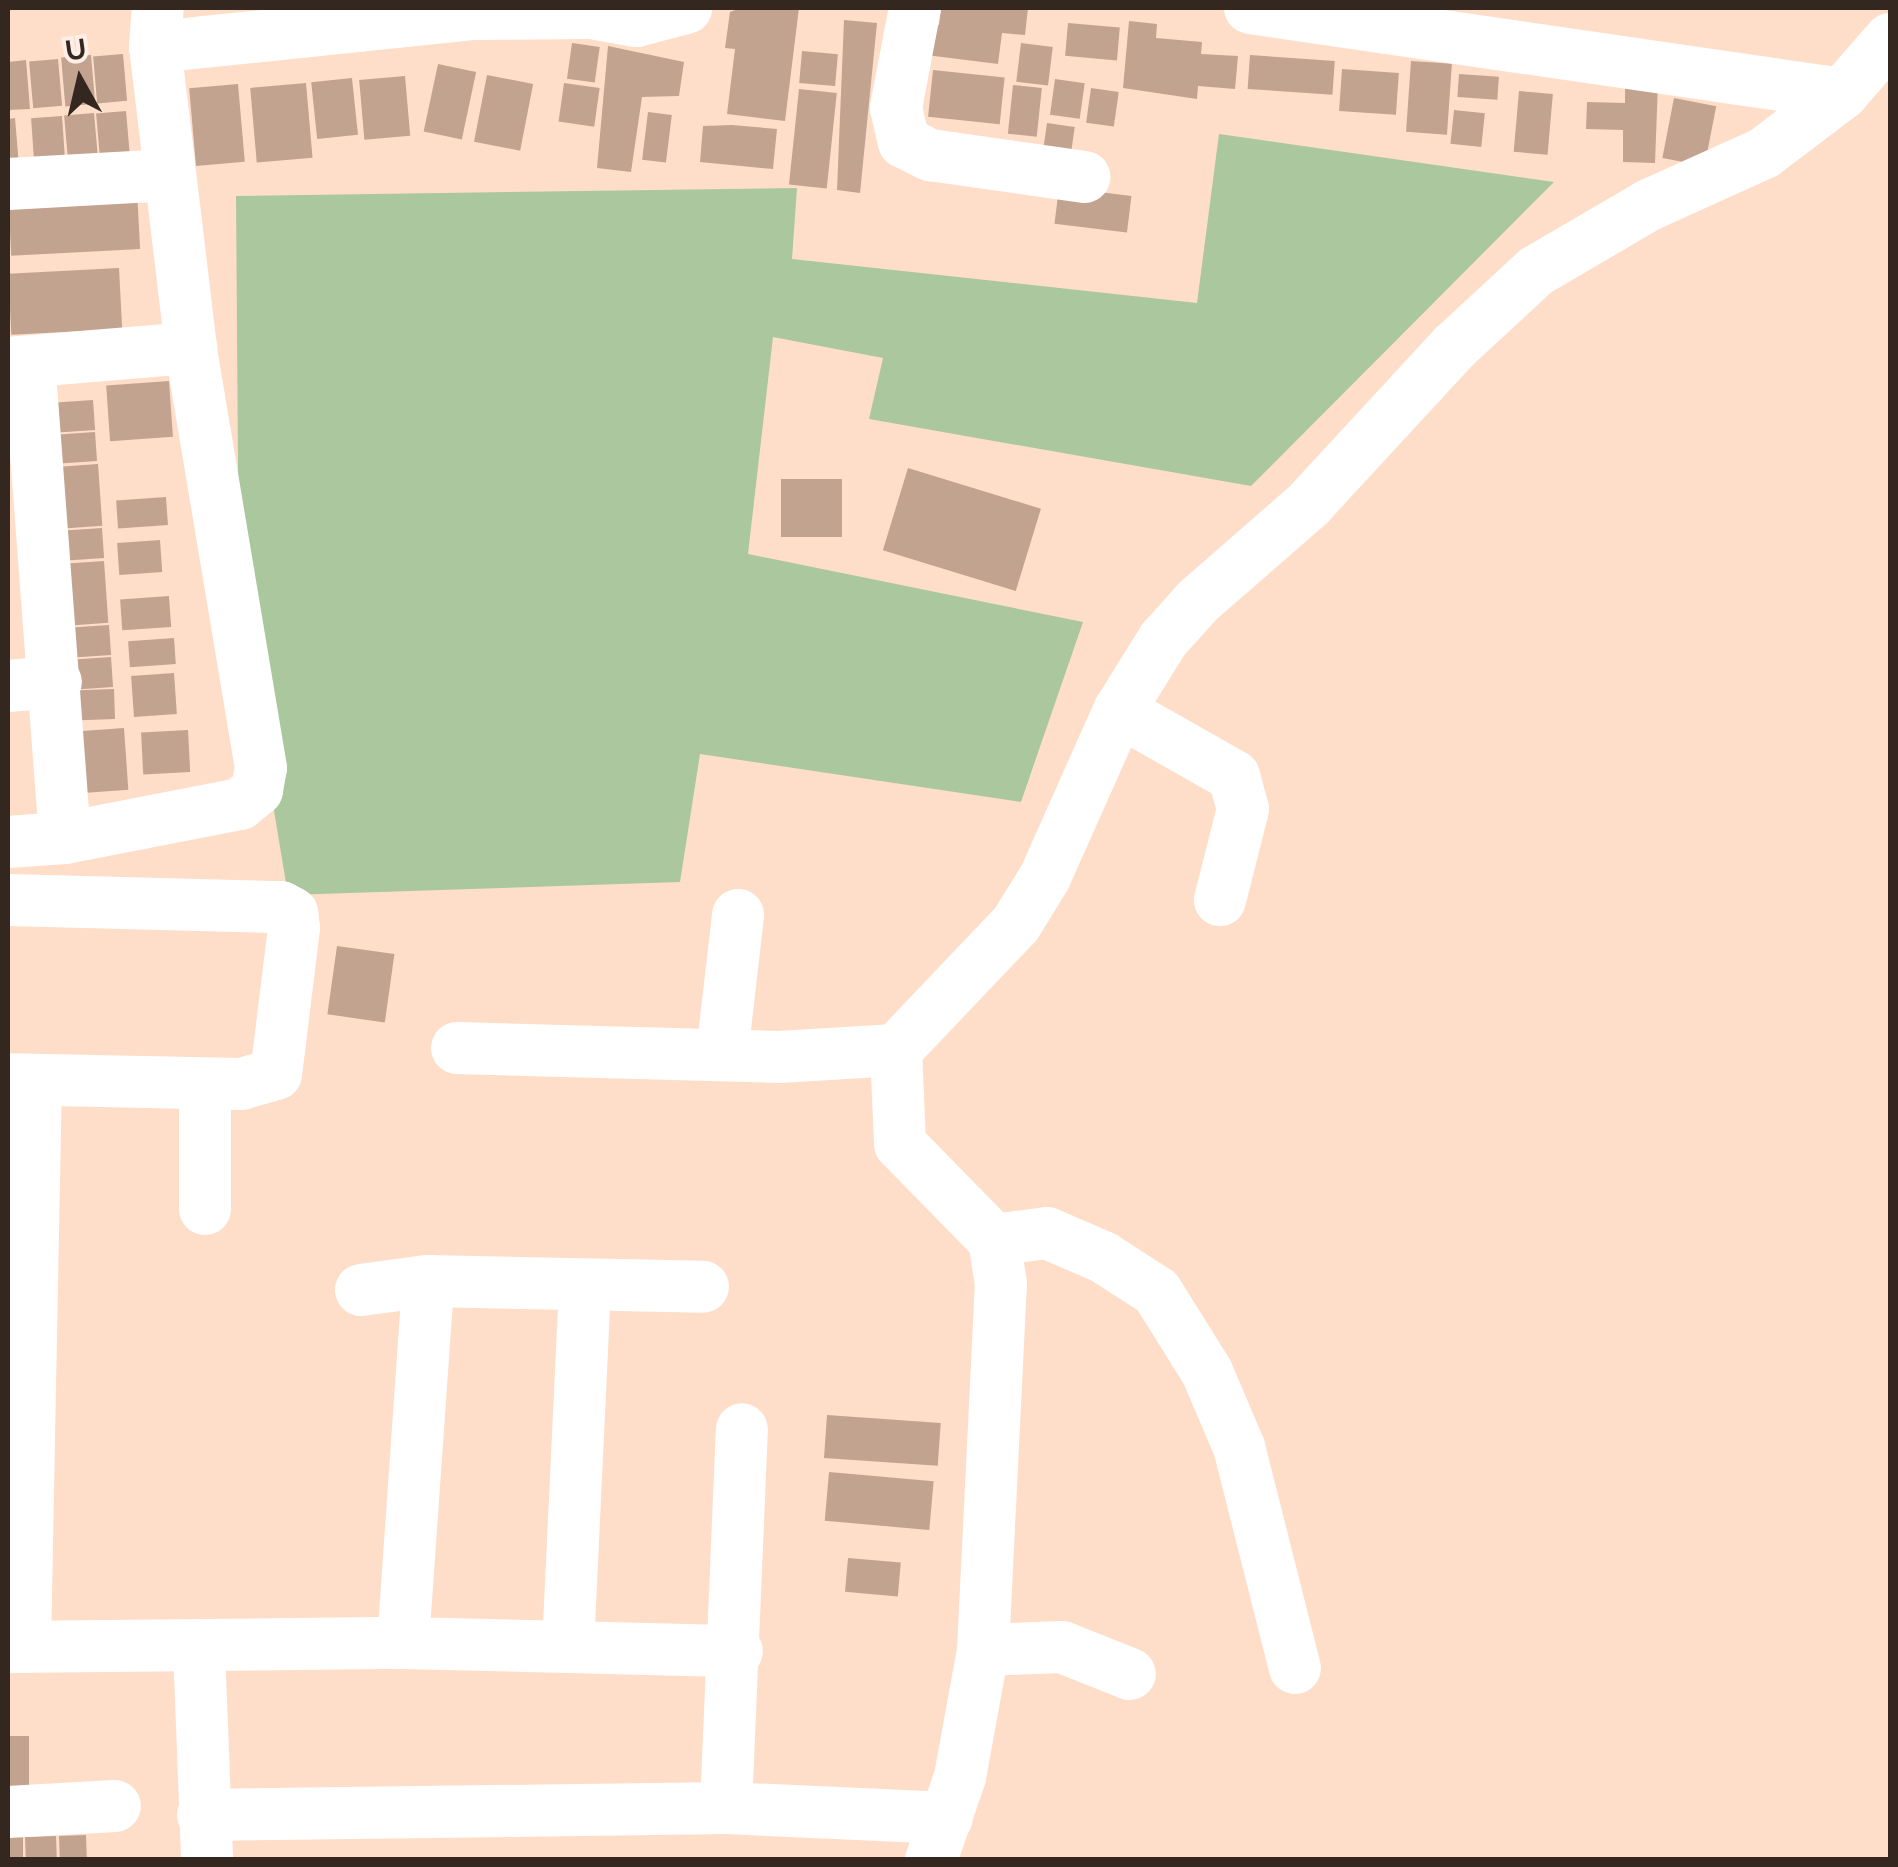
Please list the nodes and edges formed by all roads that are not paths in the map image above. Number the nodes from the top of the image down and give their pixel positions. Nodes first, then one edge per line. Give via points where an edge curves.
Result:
1 (686, 8) edge
2 (915, 8) edge
3 (1250, 8) edge
4 (474, 10) edge
5 (156, 27) edge
6 (1890, 38) edge
7 (1842, 94) junction
8 (170, 175) junction
9 (1084, 177) dead end
10 (8, 184) edge
11 (191, 348) junction
12 (18, 362) edge
13 (26, 540) edge
14 (32, 684) edge
15 (1118, 712) junction
16 (65, 838) junction
17 (8, 842) edge
18 (8, 900) edge
19 (1220, 900) dead end
20 (738, 915) dead end
21 (457, 1048) dead end
22 (896, 1050) junction
23 (722, 1054) junction
24 (22, 1079) edge
25 (204, 1084) junction
26 (205, 1209) dead end
27 (994, 1240) junction
28 (428, 1280) junction
29 (586, 1287) junction
30 (703, 1287) dead end
31 (361, 1290) dead end
32 (742, 1430) dead end
33 (403, 1644) junction
34 (16, 1647) edge
35 (568, 1647) junction
36 (199, 1648) junction
37 (984, 1650) junction
38 (736, 1651) junction
39 (1295, 1668) dead end
40 (1130, 1674) dead end
41 (115, 1806) dead end
42 (726, 1808) junction
43 (8, 1812) edge
44 (205, 1837) edge
45 (939, 1839) edge

1 - 4 street via 636,21
2 - 9 street via 896,108 904,142 930,154
3 - 7 street
4 - 5 street
5 - 8 street
6 - 7 street
7 - 15 street via 1764,154 1649,205 1536,270 1455,346 1309,504 1198,601 1163,640
8 - 10 street
8 - 11 street
11 - 12 street
11 - 16 street via 262,768 257,790 240,804
12 - 13 street
13 - 14 street
14 - 16 street
15 - 19 street via 1234,776 1243,809
15 - 22 street via 1045,877 1016,924
16 - 17 street
18 - 25 street via 281,907 292,914 280,1068 256,1081
20 - 23 street
21 - 23 street
22 - 23 street
22 - 27 street via 900,1144
24 - 25 street
24 - 34 street
25 - 26 street
27 - 37 street via 1001,1284
27 - 39 street via 1047,1233 1157,1292 1207,1372 1239,1447
28 - 29 street
28 - 31 street
28 - 33 street
29 - 30 street
29 - 35 street
32 - 38 street
33 - 35 street
33 - 36 street
34 - 36 street
35 - 38 street
36 - 44 street
37 - 40 street via 1062,1647
37 - 45 street
38 - 42 street
41 - 43 street
42 - 44 street
42 - 45 street

